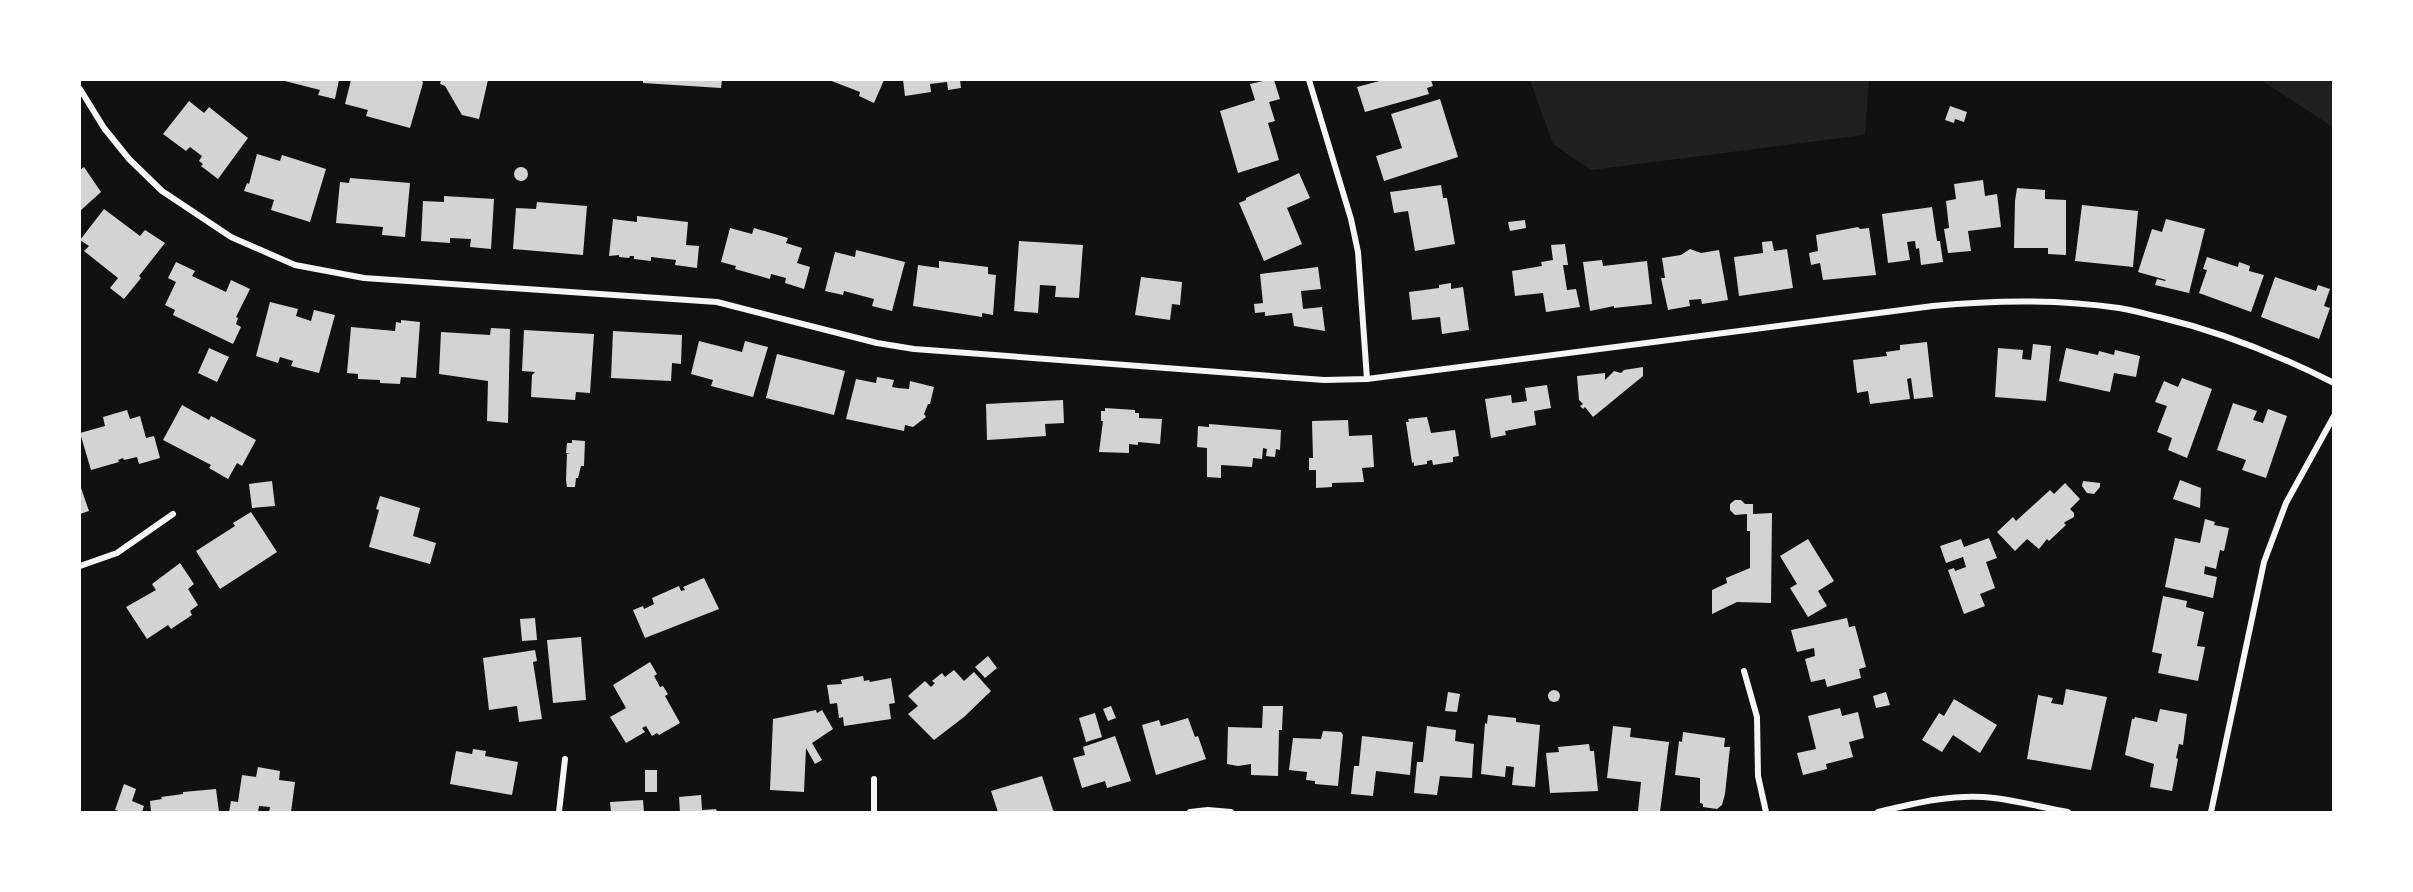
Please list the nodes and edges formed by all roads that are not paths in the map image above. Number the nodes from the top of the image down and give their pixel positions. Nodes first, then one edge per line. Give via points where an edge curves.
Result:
1 (1309, 80) edge
2 (80, 89) edge
3 (1367, 379) junction
4 (2334, 383) edge
5 (2334, 416) edge
6 (173, 514) dead end
7 (80, 566) edge
8 (1744, 671) dead end
9 (565, 759) dead end
10 (874, 779) dead end
11 (560, 813) edge
12 (874, 813) edge
13 (1190, 813) edge
14 (1231, 813) edge
15 (1766, 813) edge
16 (1878, 813) edge
17 (2068, 813) edge
18 (2211, 813) edge

1 - 3 street via 1358,252
2 - 3 street via 104,128 162,191 231,237 295,265 364,278 717,302 914,349 1324,380
3 - 4 street via 1933,306 2016,301 2121,308 2179,322 2237,339
5 - 18 street via 2286,503 2264,562
6 - 7 street via 117,553
8 - 15 street via 1757,717 1758,776
9 - 11 street
10 - 12 street
13 - 14 street
16 - 17 street via 1956,798 1993,798

